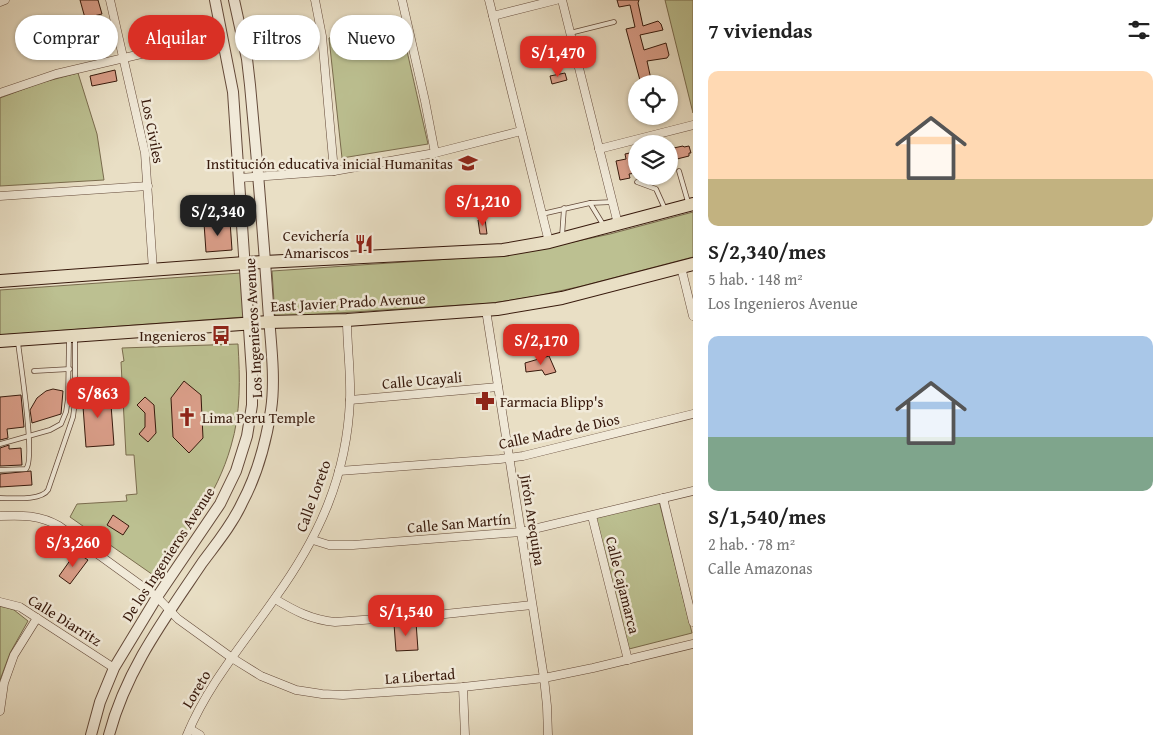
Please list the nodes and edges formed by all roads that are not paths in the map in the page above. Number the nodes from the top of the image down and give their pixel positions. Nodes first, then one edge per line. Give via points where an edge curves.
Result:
1 (5, 0) edge
2 (110, 0) edge
3 (215, 0) edge
4 (234, 0) edge
5 (315, 0) edge
6 (402, 0) edge
7 (489, 0) edge
8 (556, 0) edge
9 (562, 0) edge
10 (0, 2) edge
11 (218, 15) edge
12 (493, 16) junction
13 (614, 22) dead end
14 (570, 33) junction
15 (225, 50) edge
16 (128, 56) edge
17 (123, 57) junction
18 (0, 93) edge
19 (693, 125) edge
20 (521, 131) junction
21 (599, 149) junction
22 (435, 153) junction
23 (334, 171) junction
24 (679, 171) dead end
25 (258, 177) junction
26 (240, 178) junction
27 (645, 185) edge
28 (148, 186) junction
29 (0, 196) edge
30 (613, 202) junction
31 (590, 203) junction
32 (691, 205) edge
33 (564, 208) junction
34 (666, 212) junction
35 (542, 214) junction
36 (618, 224) junction
37 (605, 228) junction
38 (555, 240) junction
39 (265, 262) junction
40 (245, 263) junction
41 (687, 266) edge
42 (153, 270) junction
43 (0, 281) edge
44 (486, 310) junction
45 (693, 316) edge
46 (346, 320) junction
47 (269, 322) junction
48 (249, 323) junction
49 (72, 335) junction
50 (18, 339) junction
51 (0, 340) edge
52 (75, 368) junction
53 (69, 369) junction
54 (34, 372) dead end
55 (498, 387) junction
56 (350, 400) junction
57 (693, 414) edge
58 (29, 436) junction
59 (0, 444) edge
60 (509, 458) junction
61 (0, 470) edge
62 (339, 471) junction
63 (693, 491) edge
64 (0, 498) edge
65 (663, 498) junction
66 (0, 516) edge
67 (592, 516) junction
68 (521, 532) junction
69 (313, 540) junction
70 (157, 597) junction
71 (275, 598) junction
72 (0, 602) edge
73 (532, 605) junction
74 (170, 610) junction
75 (37, 618) junction
76 (693, 622) edge
77 (693, 644) edge
78 (232, 658) junction
79 (628, 660) junction
80 (114, 668) junction
81 (544, 678) junction
82 (463, 687) junction
83 (0, 711) edge
84 (189, 732) edge
85 (91, 735) edge
86 (109, 735) edge
87 (200, 735) edge
88 (465, 735) edge
89 (548, 735) edge

1 - 10 street
2 - 17 street, Los Civiles
3 - 11 street, Los Ingenieros Avenue
4 - 25 street, Los Ingenieros Avenue via 247,59
5 - 23 street via 322,36
6 - 22 street
7 - 12 street
8 - 12 street
9 - 14 street
12 - 20 street
13 - 14 lane
14 - 21 street
15 - 26 street, Los Ingenieros Avenue
16 - 17 street
17 - 18 street via 56,74
17 - 28 street, Los Civiles via 144,148
19 - 21 street
20 - 22 street
20 - 35 street
21 - 30 street
22 - 23 street
23 - 25 street
24 - 32 lane
25 - 26 street
25 - 39 street, Los Ingenieros Avenue
26 - 40 street, Los Ingenieros Avenue
27 - 34 lane via 656,189
28 - 29 street
28 - 42 street, Los Civiles
30 - 31 lane
30 - 36 street
31 - 33 lane
31 - 37 lane
32 - 34 main road
33 - 35 lane
33 - 38 lane
34 - 36 main road
35 - 38 street
36 - 37 main road
37 - 38 main road
38 - 39 main road via 489,251
39 - 40 main road
39 - 47 street, Los Ingenieros Avenue
40 - 42 main road
40 - 48 street, Los Ingenieros Avenue
41 - 44 main road, East Javier Prado Avenue via 562,298
41 - 45 street
42 - 43 main road
44 - 46 main road, East Javier Prado Avenue
44 - 55 street, Jirón Arequipa
46 - 47 main road, East Javier Prado Avenue
46 - 56 street, Calle Loreto
47 - 48 main road, East Javier Prado Avenue
47 - 74 street, Los Ingenieros Avenue via 271,408 252,481 230,524
48 - 49 main road, East Javier Prado Avenue
48 - 70 street, De los Ingenieros Avenue via 252,405 236,471 220,504
49 - 50 main road, East Javier Prado Avenue
49 - 52 lane
49 - 53 lane
50 - 51 main road, East Javier Prado Avenue
50 - 58 lane
52 - 53 lane
52 - 64 lane via 73,417 48,490 36,497
53 - 54 lane
53 - 58 lane via 68,399 61,424
55 - 56 street, Calle Ucayali
55 - 60 street, Jirón Arequipa
56 - 62 street, Calle Loreto
57 - 60 street, Calle Madre de Dios
58 - 59 lane
58 - 61 lane via 28,467
60 - 62 street, Calle Madre de Dios
60 - 68 street, Jirón Arequipa
62 - 69 street, Calle Loreto
63 - 65 street, Calle San Martín
65 - 67 street, Calle San Martín
65 - 76 street
66 - 70 street, La Libertad via 34,516 48,520
67 - 68 street, Calle San Martín
67 - 79 street, Calle Cajamarca
68 - 69 street, Calle San Martín via 337,546
68 - 73 street, Jirón Arequipa
69 - 71 street, Calle Loreto
70 - 74 street, La Libertad
70 - 80 street, De los Ingenieros Avenue
71 - 73 street via 302,614 335,622
71 - 78 street, Calle Loreto
72 - 75 street, Calle Diarritz via 20,606
73 - 81 street, Jirón Arequipa
74 - 78 street, La Libertad
74 - 86 street, Los Ingenieros Avenue via 130,675
75 - 80 street, Calle Diarritz
75 - 83 street via 14,655 4,683
77 - 79 street, La Libertad
78 - 82 street, La Libertad via 273,682 316,693 343,695
78 - 84 street, Loreto via 205,698
79 - 81 street, La Libertad
80 - 85 street, De los Ingenieros Avenue
81 - 82 street, La Libertad
81 - 89 street, Jirón Arequipa
82 - 88 street
84 - 87 street

